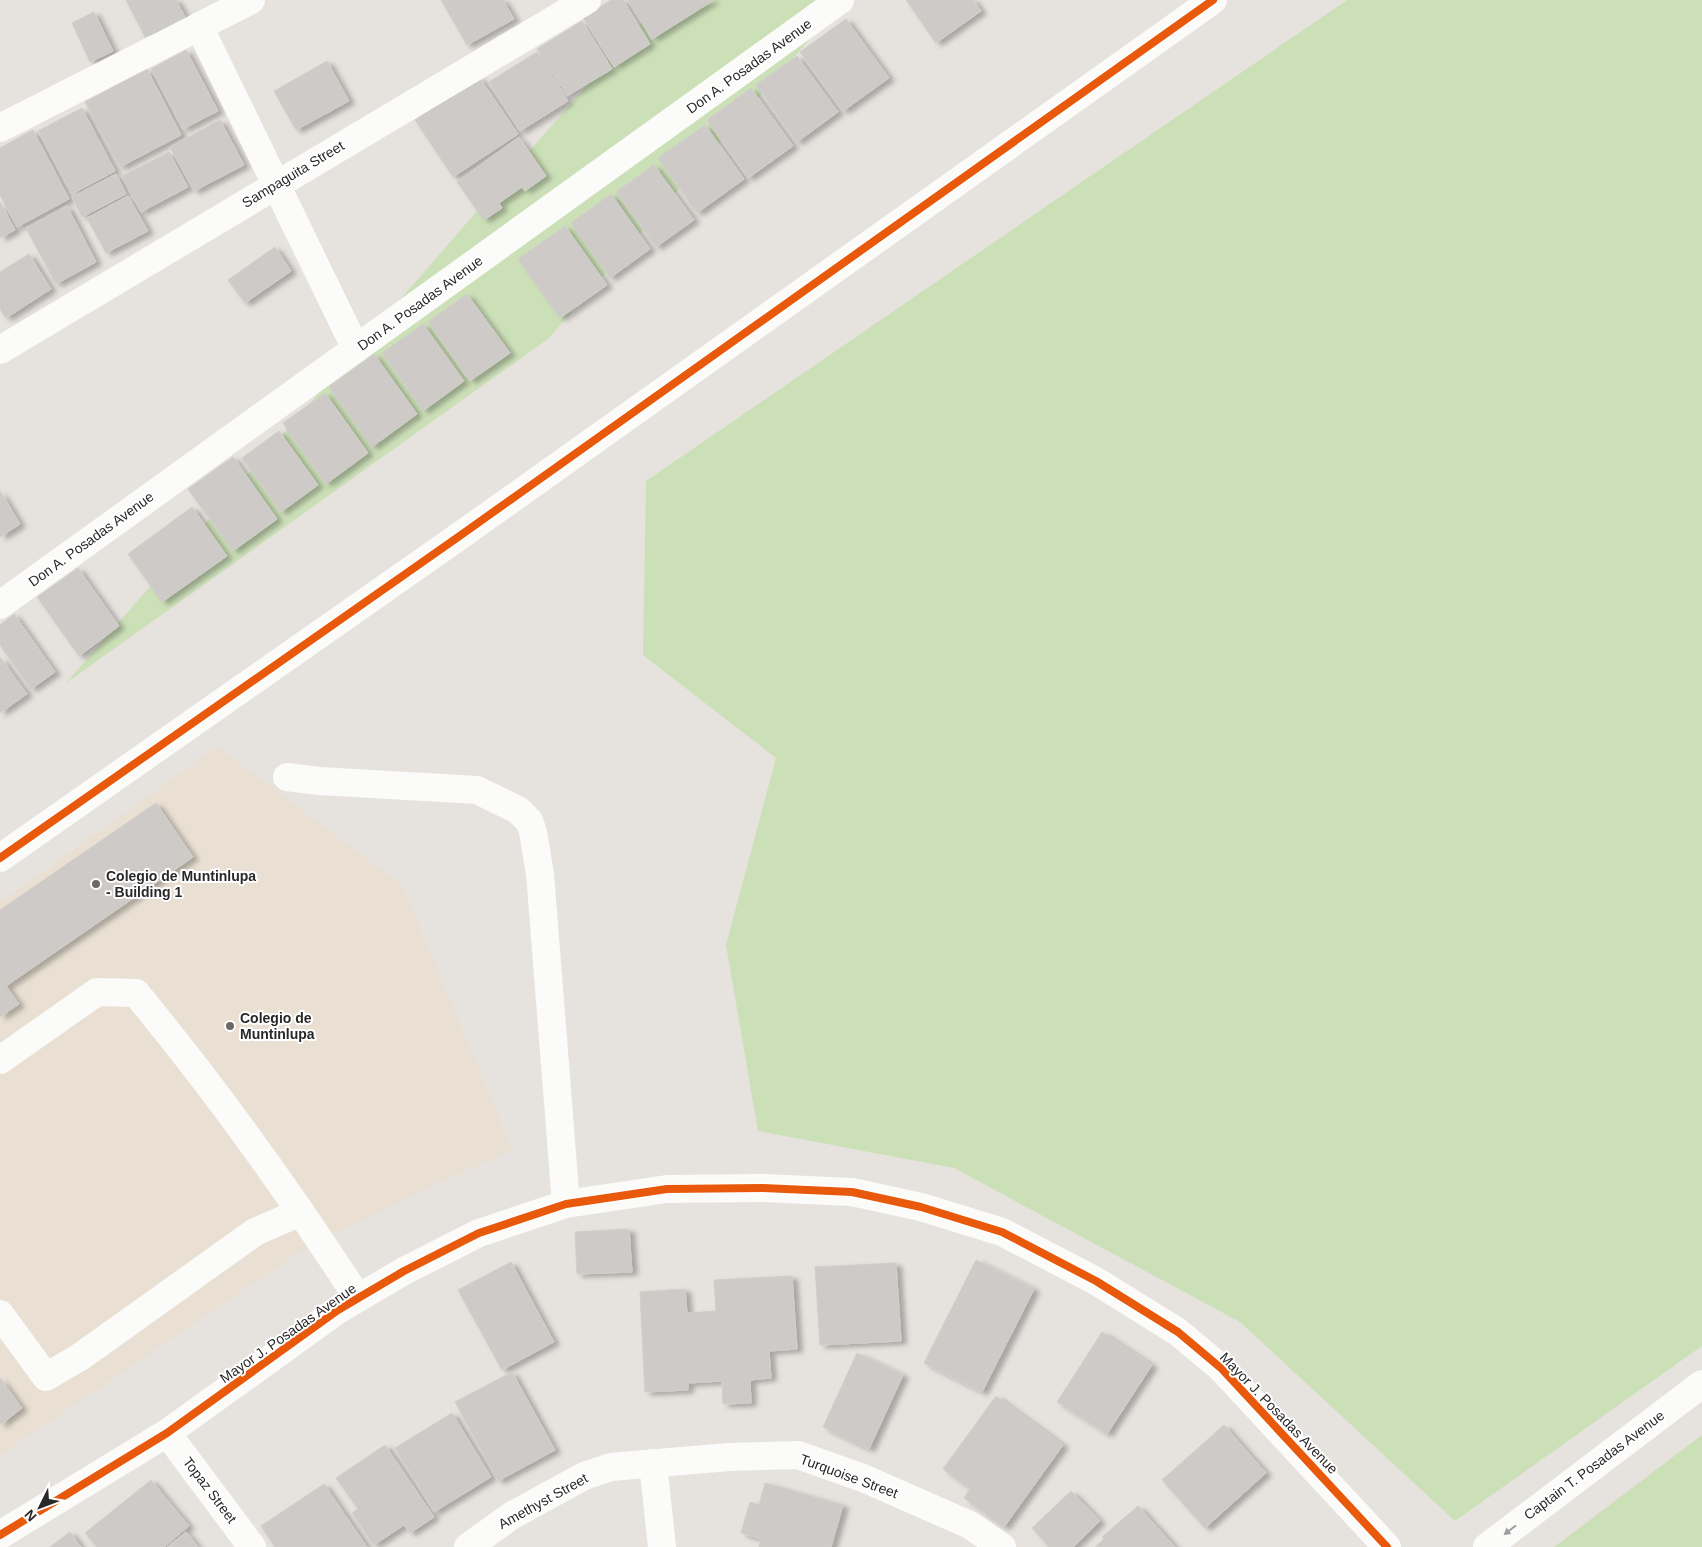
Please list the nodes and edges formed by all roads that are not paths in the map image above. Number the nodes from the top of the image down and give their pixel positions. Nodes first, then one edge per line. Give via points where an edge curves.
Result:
1 (251, 0) edge
2 (588, 0) edge
3 (840, 0) edge
4 (1213, 0) edge
5 (199, 26) junction
6 (0, 128) edge
7 (275, 184) junction
8 (356, 349) junction
9 (0, 350) edge
10 (0, 605) edge
11 (287, 777) dead end
12 (0, 858) edge
13 (0, 1060) edge
14 (566, 1204) junction
15 (301, 1212) junction
16 (358, 1298) junction
17 (0, 1314) edge
18 (1702, 1384) edge
19 (1702, 1407) edge
20 (167, 1433) junction
21 (653, 1463) junction
22 (0, 1535) edge
23 (252, 1547) edge
24 (468, 1547) edge
25 (662, 1547) edge
26 (1002, 1547) edge
27 (1387, 1547) edge
28 (1487, 1547) edge
29 (1517, 1547) edge

1 - 5 street
2 - 7 street, Sampaguita Street
3 - 8 street, Don A. Posadas Avenue
4 - 12 street via 502,506
5 - 6 street
5 - 7 street
7 - 8 street
7 - 9 street, Sampaguita Street
8 - 10 street, Don A. Posadas Avenue
11 - 14 street via 477,790 518,810 529,821 540,874
13 - 15 street via 97,992 136,993 188,1056
14 - 16 street, Mayor J. Posadas Avenue via 479,1233
14 - 27 street, Mayor J. Posadas Avenue via 667,1189 763,1188 852,1192 921,1207 1002,1232 1096,1281 1178,1332 1235,1382
15 - 16 street
15 - 17 street via 256,1232 80,1357 46,1377
16 - 20 street, Mayor J. Posadas Avenue
18 -> 28 street, Captain T. Posadas Avenue
19 - 29 street, Captain T. Posadas Avenue
20 - 22 street, Mayor J. Posadas Avenue
20 - 23 street, Topaz Street
21 - 24 street, Amethyst Street via 611,1467 584,1476 511,1516
21 - 25 street
21 - 26 street, Turquoise Street via 798,1455 970,1524

